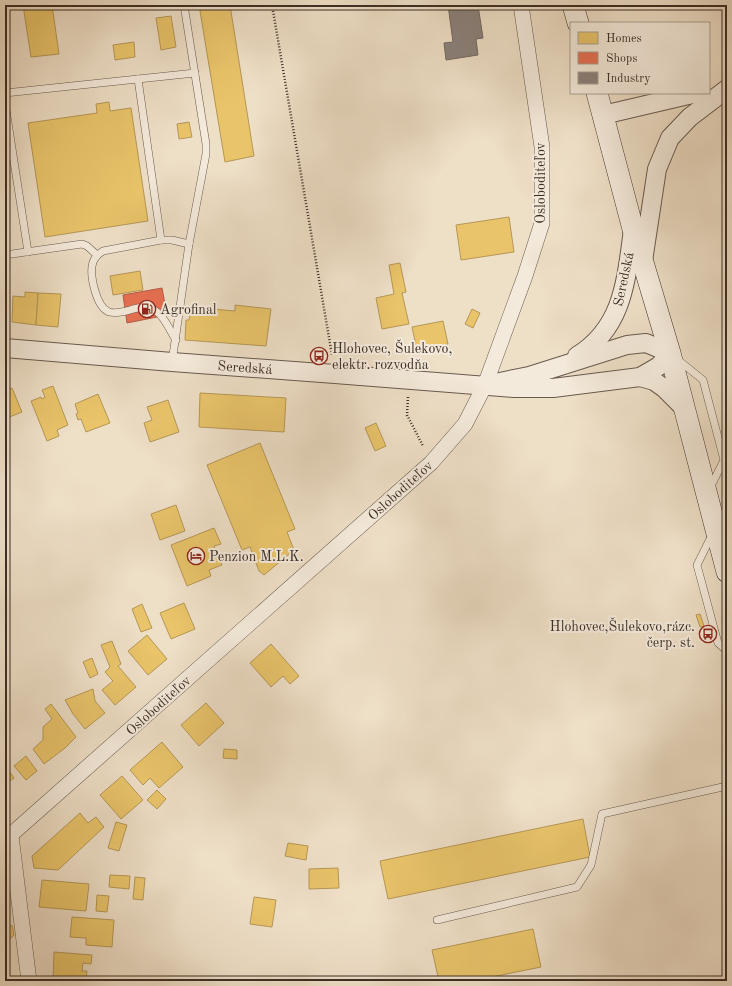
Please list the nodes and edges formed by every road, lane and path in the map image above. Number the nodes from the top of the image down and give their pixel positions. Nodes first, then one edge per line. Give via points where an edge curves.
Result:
1 (184, 5) edge
2 (272, 5) edge
3 (521, 5) edge
4 (572, 5) edge
5 (578, 22) edge
6 (195, 73) junction
7 (138, 79) junction
8 (727, 86) edge
9 (727, 89) edge
10 (710, 90) edge
11 (5, 93) edge
12 (597, 94) edge
13 (693, 94) edge
14 (5, 103) edge
15 (603, 115) junction
16 (633, 229) junction
17 (161, 240) junction
18 (189, 244) junction
19 (28, 252) junction
20 (5, 255) edge
21 (97, 255) junction
22 (643, 262) junction
23 (176, 340) junction
24 (5, 348) edge
25 (670, 353) junction
26 (172, 362) junction
27 (552, 369) junction
28 (335, 374) junction
29 (640, 377) junction
30 (485, 385) junction
31 (684, 408) junction
32 (707, 494) junction
33 (716, 528) junction
34 (727, 572) edge
35 (727, 651) edge
36 (727, 786) edge
37 (8, 838) edge
38 (437, 920) dead end
39 (29, 981) edge

1 - 6 lane
2 - 28 path
3 - 30 street, Osloboditeľov via 542,147 542,223
4 - 5 main road
6 - 7 lane
6 - 18 lane via 206,149
7 - 11 lane
7 - 17 lane
8 - 10 street
9 - 22 street via 690,117 670,138 657,169
12 - 15 main road
13 - 15 street
14 - 19 lane
15 - 16 main road
16 - 22 main road
16 - 27 street, Seredská via 625,284 614,317 595,343 584,352
17 - 18 lane
17 - 21 lane via 111,249
18 - 23 lane
19 - 20 lane
19 - 21 lane via 82,244
21 - 23 lane via 92,268 101,305 110,312 151,308
22 - 25 main road
23 - 26 lane
24 - 26 street, Seredská
25 - 27 street, Seredská via 637,343
25 - 29 street, Seredská via 659,366
25 - 31 main road
25 - 32 lane via 703,380 724,460
26 - 28 street, Seredská
27 - 30 street, Seredská
28 - 30 street, Seredská
29 - 30 street, Seredská via 553,388
29 - 31 street, Seredská via 654,381 664,388
30 - 37 street, Osloboditeľov via 465,424 431,463
31 - 32 main road
32 - 33 main road
33 - 34 main road
33 - 35 lane via 697,564 718,643
36 - 38 lane via 602,814 591,865 577,887
37 - 39 street

